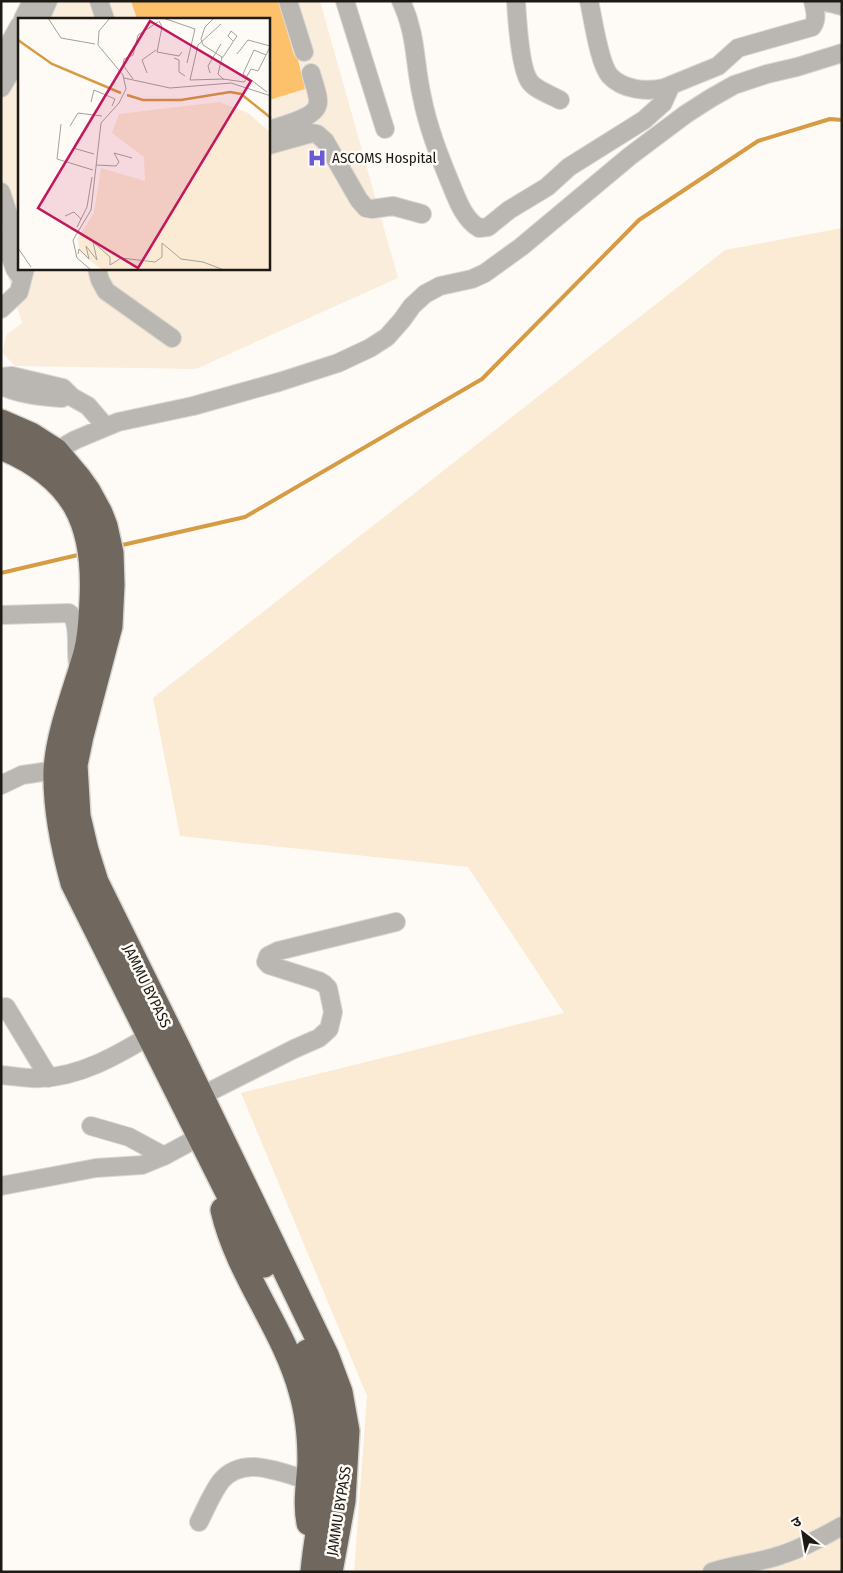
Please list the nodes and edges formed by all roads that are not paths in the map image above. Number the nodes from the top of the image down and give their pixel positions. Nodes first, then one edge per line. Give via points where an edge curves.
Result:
1 (32, 1) edge
2 (48, 1) edge
3 (99, 1) edge
4 (288, 1) edge
5 (346, 1) edge
6 (401, 1) edge
7 (516, 1) edge
8 (590, 1) edge
9 (813, 1) edge
10 (823, 1) edge
11 (842, 6) edge
12 (24, 18) edge
13 (40, 18) edge
14 (105, 18) edge
15 (18, 28) edge
16 (304, 52) dead end
17 (842, 53) edge
18 (1, 58) edge
19 (18, 60) edge
20 (311, 74) dead end
21 (671, 85) junction
22 (1, 88) edge
23 (560, 100) dead end
24 (385, 129) dead end
25 (270, 130) edge
26 (270, 145) edge
27 (2, 195) edge
28 (422, 214) dead end
29 (1, 230) edge
30 (18, 244) edge
31 (97, 270) edge
32 (23, 274) edge
33 (1, 308) edge
34 (172, 338) dead end
35 (1, 377) edge
36 (1, 385) edge
37 (72, 397) junction
38 (1, 422) edge
39 (106, 426) junction
40 (1, 447) edge
41 (48, 459) junction
42 (102, 587) junction
43 (1, 615) edge
44 (80, 672) junction
45 (56, 770) junction
46 (1, 785) edge
47 (396, 922) dead end
48 (6, 1007) dead end
49 (149, 1036) junction
50 (1, 1075) edge
51 (49, 1078) junction
52 (201, 1096) junction
53 (91, 1126) dead end
54 (200, 1137) junction
55 (164, 1156) junction
56 (222, 1181) junction
57 (1, 1186) edge
58 (308, 1480) junction
59 (199, 1522) dead end
60 (842, 1526) edge
61 (314, 1561) edge
62 (330, 1572) edge
63 (712, 1572) edge

1 - 12 street
2 - 13 street
3 - 14 street
4 - 16 street
5 - 24 street
6 - 21 street via 411,27 422,98 439,157 469,221 478,228 488,228 509,210 547,187 569,167 644,120 663,103
7 - 23 street via 526,76 534,86
8 - 21 street via 601,54 609,75 634,88 655,90
9 - 21 street via 816,18 812,27 738,48 718,66
10 - 11 street
15 - 18 street
17 - 39 street via 734,85 686,114 486,273 440,286 425,294 387,337 370,348 338,363 280,382
19 - 22 street
20 - 25 street via 318,101 315,110
26 - 28 street via 309,133 317,134 325,141 366,208 393,206
27 - 30 street
29 - 32 street via 15,269
31 - 34 street via 106,291
32 - 33 street via 20,292
35 - 37 street via 12,376 63,388
36 - 37 street via 34,394
37 - 39 street via 88,406
38 - 41 highway, JAMMU BYPASS via 31,435
39 - 41 street via 75,440
40 - 41 highway, JAMMU BYPASS
41 - 42 highway, JAMMU BYPASS via 56,480 78,510 95,526 90,548
42 - 44 highway, JAMMU BYPASS
42 - 52 highway, JAMMU BYPASS via 110,626 75,765 78,816 96,882
43 - 44 street via 72,615
44 - 45 highway, JAMMU BYPASS via 58,751
45 - 46 street via 22,776
45 - 49 highway, JAMMU BYPASS via 64,854 73,883
47 - 52 street via 268,956 266,962 269,965 319,981 328,988 333,1016 329,1029 319,1038
48 - 51 street
49 - 51 street via 112,1058
49 - 54 highway, JAMMU BYPASS
50 - 51 street
52 - 62 highway, JAMMU BYPASS via 327,1357 340,1392 347,1431 347,1459
53 - 55 street via 129,1137
54 - 55 street
54 - 56 highway, JAMMU BYPASS
55 - 57 street via 142,1165 96,1168
56 - 58 highway via 222,1207 234,1244 301,1390 309,1440
56 - 61 highway, JAMMU BYPASS via 301,1338 316,1376 328,1433 328,1461
58 - 59 street via 255,1466 240,1467 221,1482
58 - 61 highway via 306,1508
60 - 63 street via 781,1555

